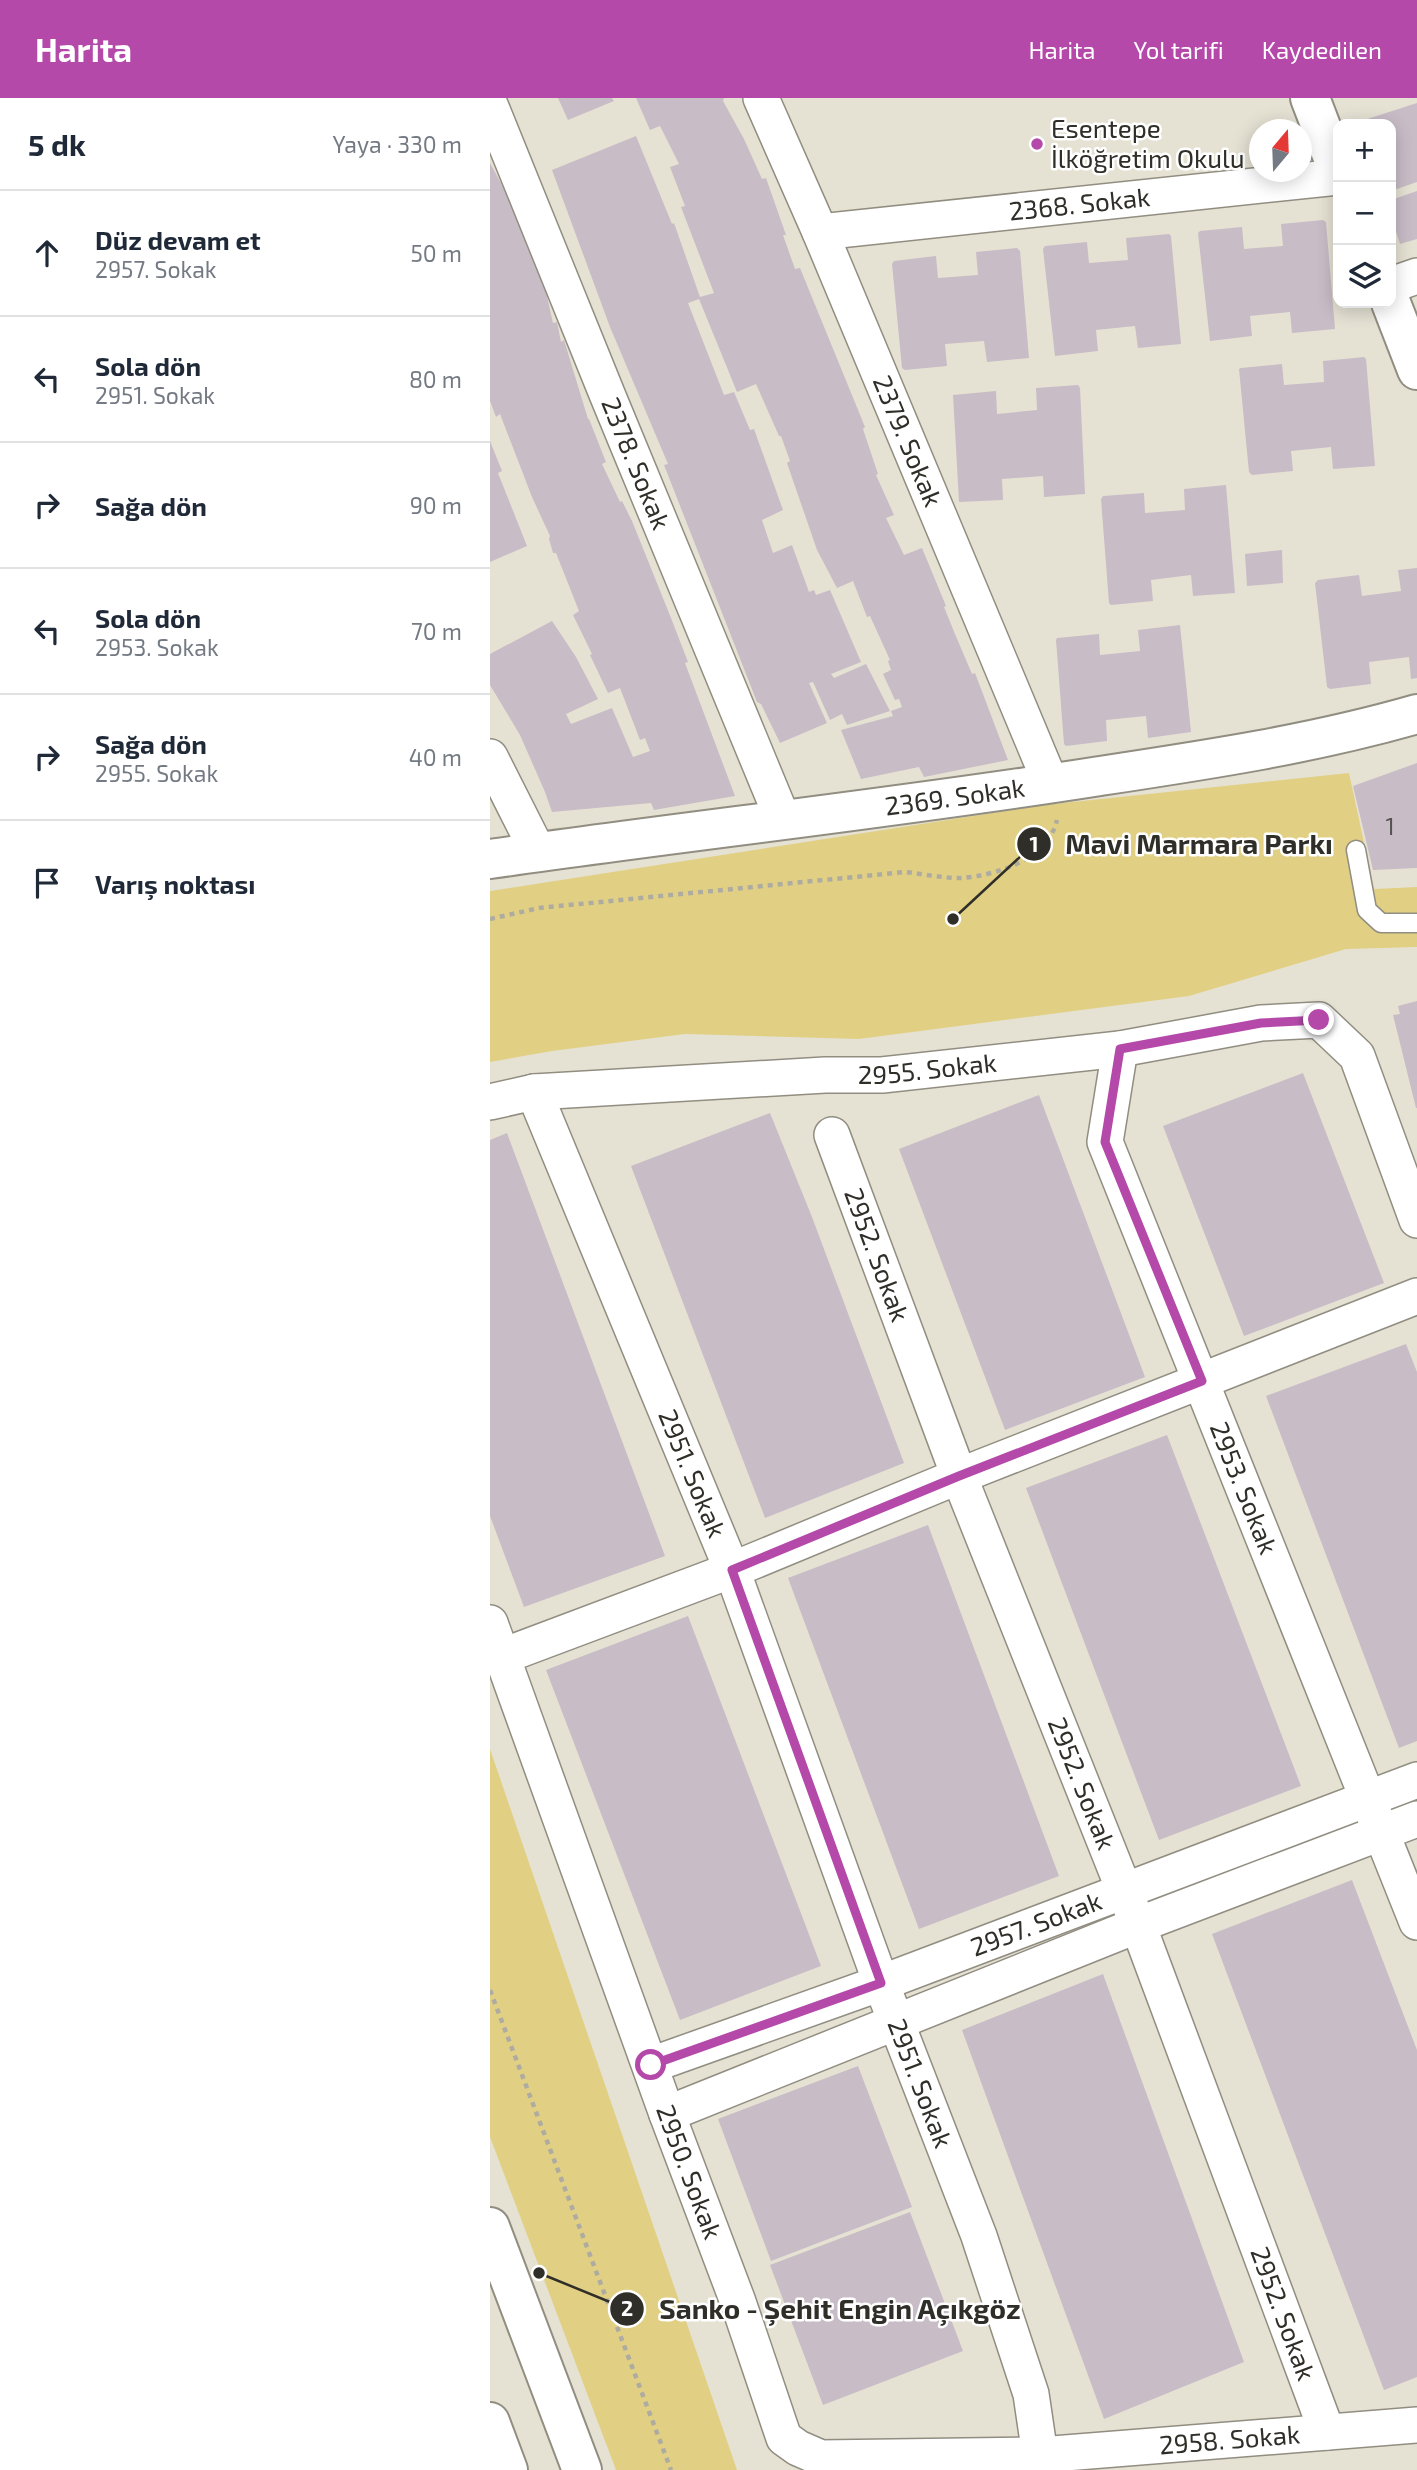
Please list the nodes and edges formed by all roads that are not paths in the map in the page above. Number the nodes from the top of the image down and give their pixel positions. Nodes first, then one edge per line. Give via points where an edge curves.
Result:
1 (761, 98) edge
2 (1317, 100) edge
3 (490, 105) edge
4 (1333, 154) edge
5 (1333, 178) edge
6 (820, 232) junction
7 (1417, 276) edge
8 (1396, 283) edge
9 (1393, 308) edge
10 (1417, 370) edge
11 (1417, 713) edge
12 (490, 757) edge
13 (1051, 784) junction
14 (783, 820) junction
15 (1356, 850) dead end
16 (538, 852) junction
17 (490, 859) edge
18 (1417, 923) edge
19 (1120, 1049) junction
20 (534, 1093) junction
21 (490, 1102) edge
22 (832, 1135) dead end
23 (1417, 1220) edge
24 (1417, 1296) edge
25 (1202, 1381) junction
26 (959, 1476) junction
27 (732, 1570) junction
28 (490, 1623) edge
29 (503, 1656) junction
30 (1417, 1780) edge
31 (1368, 1799) junction
32 (1417, 1819) edge
33 (1381, 1833) junction
34 (1124, 1890) junction
35 (1417, 1922) edge
36 (1138, 1925) junction
37 (881, 1983) junction
38 (898, 2023) junction
39 (651, 2065) junction
40 (667, 2114) junction
41 (490, 2227) edge
42 (490, 2422) edge
43 (1417, 2425) edge
44 (1327, 2432) junction
45 (1040, 2455) junction
46 (508, 2470) edge
47 (582, 2470) edge

1 - 6 street, 2379. Sokak
2 - 4 street
3 - 14 street, 2378. Sokak
5 - 6 street, 2368. Sokak
6 - 13 street, 2379. Sokak
7 - 8 street
9 - 10 street
11 - 13 street, 2369. Sokak via 1342,734
12 - 16 street
13 - 14 street, 2369. Sokak
14 - 16 street, 2369. Sokak
15 - 18 lane via 1367,910 1381,923
16 - 17 street, 2369. Sokak
19 - 20 street, 2955. Sokak via 881,1075 825,1074
19 - 23 street, 2955. Sokak via 1261,1023 1319,1020 1357,1056
19 - 25 street, 2953. Sokak via 1105,1142
20 - 21 street
20 - 27 street, 2951. Sokak
22 - 26 street, 2952. Sokak
24 - 25 street
25 - 26 street
25 - 31 street, 2953. Sokak
26 - 27 street
26 - 34 street, 2952. Sokak
27 - 29 street
27 - 37 street, 2951. Sokak
28 - 29 street, 2950. Sokak
29 - 39 street, 2950. Sokak
30 - 31 street, 2957. Sokak
31 - 33 street, 2953. Sokak
31 - 34 street, 2957. Sokak
32 - 33 street, 2957. Sokak
33 - 35 street, 2953. Sokak
33 - 36 street, 2957. Sokak
34 - 36 street, 2952. Sokak
34 - 37 street, 2957. Sokak
36 - 38 street, 2957. Sokak
36 - 44 street, 2952. Sokak
37 - 38 street, 2951. Sokak
37 - 39 street, 2957. Sokak
38 - 40 street, 2957. Sokak
38 - 45 street, 2951. Sokak via 1010,2328 1031,2394
39 - 40 street, 2950. Sokak
40 - 45 street, 2950. Sokak via 784,2438 821,2458
41 - 47 street
42 - 46 street
43 - 44 street, 2958. Sokak
44 - 45 street, 2958. Sokak

